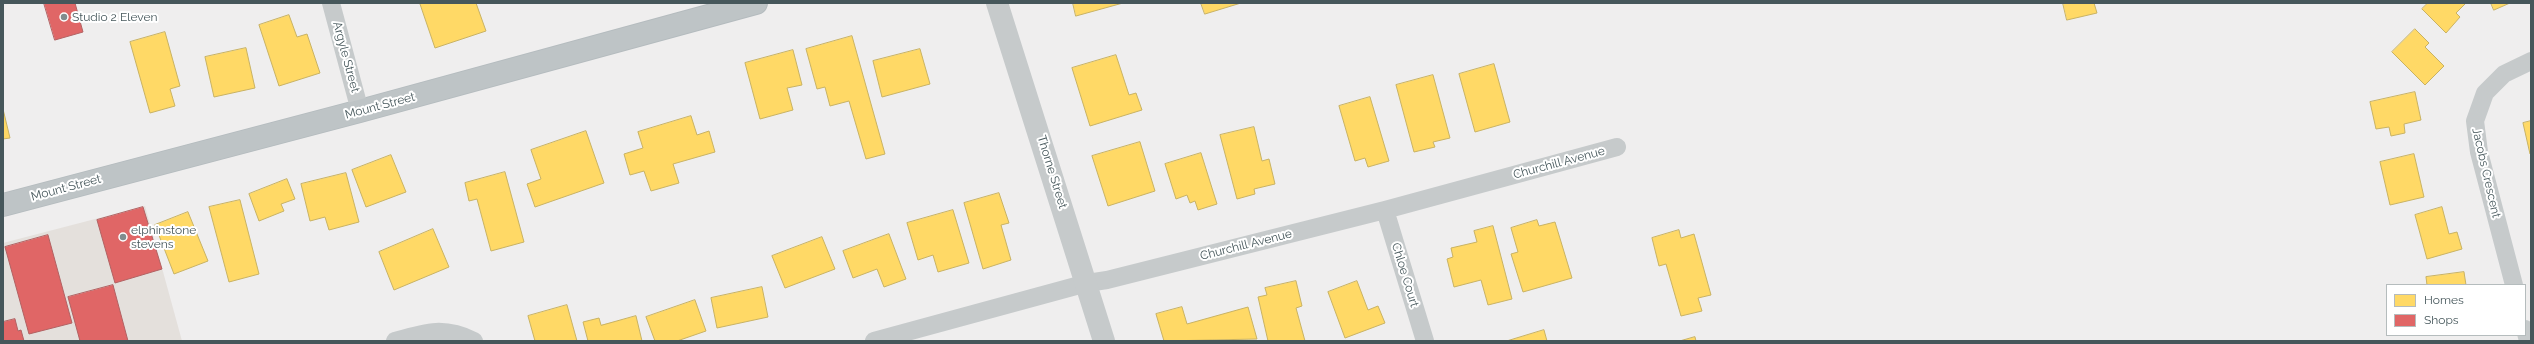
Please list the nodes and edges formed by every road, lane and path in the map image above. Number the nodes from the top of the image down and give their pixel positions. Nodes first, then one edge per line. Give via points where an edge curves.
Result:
1 (332, 3) edge
2 (756, 3) edge
3 (998, 3) edge
4 (2531, 61) edge
5 (360, 111) junction
6 (1618, 147) dead end
7 (3, 205) edge
8 (1385, 210) junction
9 (1086, 284) junction
10 (2514, 284) edge
11 (395, 341) edge
12 (474, 341) edge
13 (874, 341) edge
14 (1104, 341) edge
15 (1425, 341) edge

1 - 5 street, Argyle Street
2 - 5 highway, Mount Street
3 - 9 street, Thorne Street
4 - 10 street, Jacobs Crescent via 2504,74 2485,93 2474,121
5 - 7 highway, Mount Street
6 - 8 street, Churchill Avenue
8 - 9 street, Churchill Avenue
8 - 15 street, Chloe Court
9 - 13 street, Churchill Avenue
9 - 14 street, Thorne Street
11 - 12 street via 425,332 458,332

